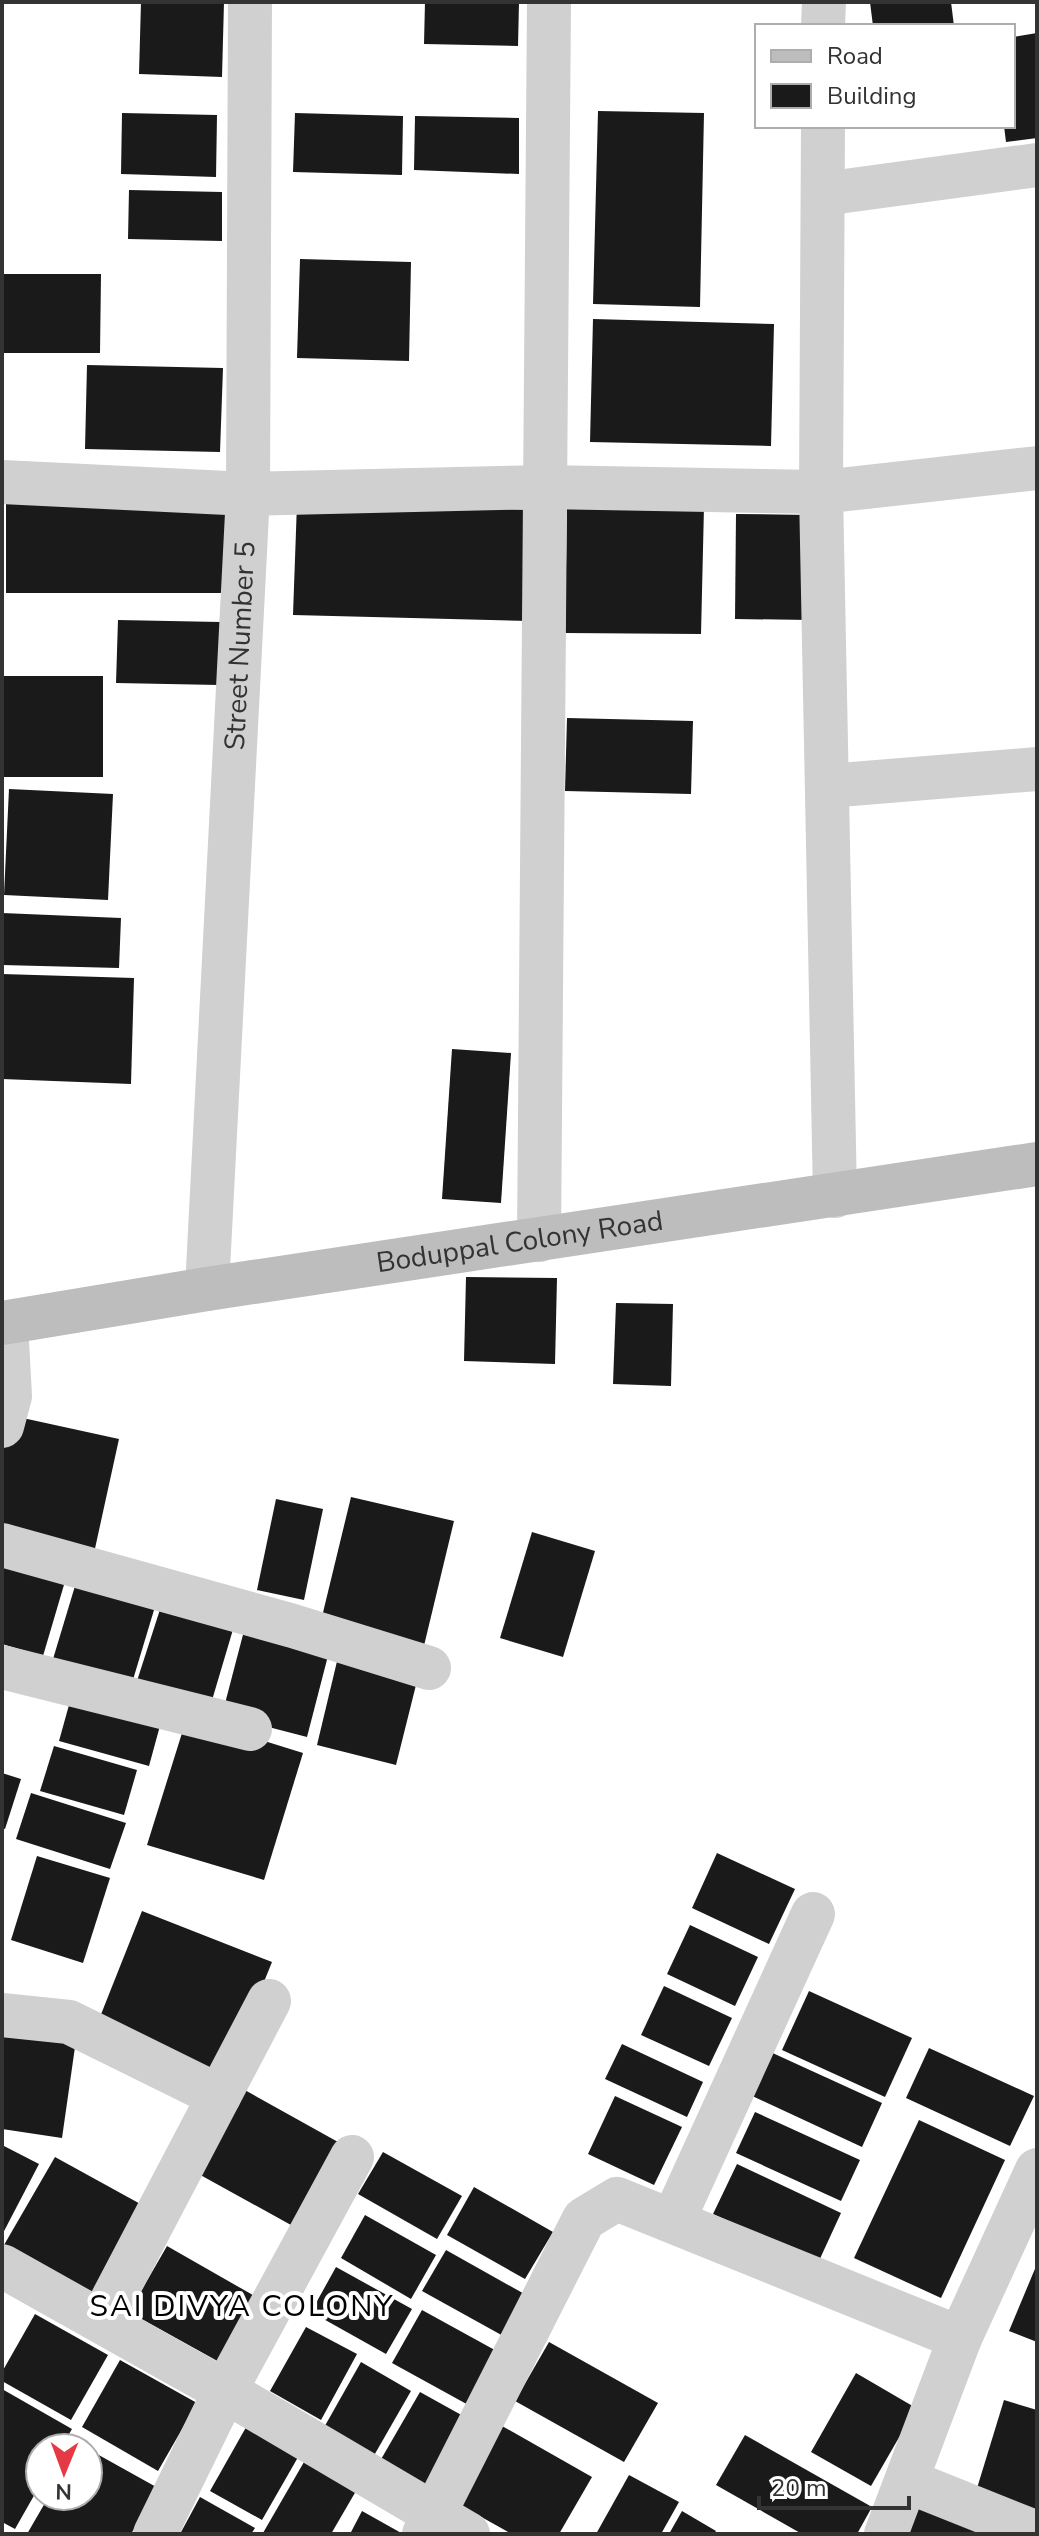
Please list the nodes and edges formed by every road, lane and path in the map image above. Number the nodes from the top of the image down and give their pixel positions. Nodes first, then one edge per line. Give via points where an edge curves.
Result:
1 (250, 2) edge
2 (549, 2) edge
3 (824, 2) edge
4 (823, 24) edge
5 (823, 128) edge
6 (1037, 165) edge
7 (823, 194) junction
8 (1037, 468) edge
9 (2, 482) edge
10 (544, 487) junction
11 (821, 492) junction
12 (248, 494) junction
13 (1037, 769) edge
14 (827, 786) junction
15 (1037, 1164) edge
16 (835, 1196) junction
17 (539, 1240) junction
18 (207, 1289) junction
19 (4, 1323) edge
20 (2, 1426) edge
21 (2, 1545) edge
22 (2, 1667) edge
23 (429, 1668) dead end
24 (250, 1729) dead end
25 (813, 1914) dead end
26 (269, 2001) dead end
27 (2, 2015) edge
28 (219, 2096) junction
29 (352, 2157) dead end
30 (1037, 2170) edge
31 (673, 2221) junction
32 (3, 2270) edge
33 (101, 2321) junction
34 (960, 2338) junction
35 (225, 2391) junction
36 (907, 2481) junction
37 (442, 2528) edge
38 (1037, 2533) edge
39 (155, 2534) edge
40 (886, 2534) edge

1 - 12 street, Street Number 5
2 - 10 street
3 - 4 street
5 - 7 street
6 - 7 street
7 - 11 street
8 - 11 street
9 - 12 street
10 - 11 street
10 - 12 street
10 - 17 street
11 - 14 street
12 - 18 street, Street Number 5
13 - 14 street
14 - 16 street
15 - 16 street, Boduppal Colony Road
16 - 17 street, Boduppal Colony Road
17 - 18 street, Boduppal Colony Road
18 - 19 street, Boduppal Colony Road
19 - 20 street via 10,1396
21 - 23 street
22 - 24 street
25 - 31 street
26 - 28 street
27 - 28 street via 69,2022
28 - 33 street
29 - 35 street
30 - 34 street
31 - 34 street
31 - 37 street via 617,2199 584,2219
32 - 33 street
33 - 35 street
34 - 36 street
35 - 37 street
35 - 39 street
36 - 38 street
36 - 40 street

